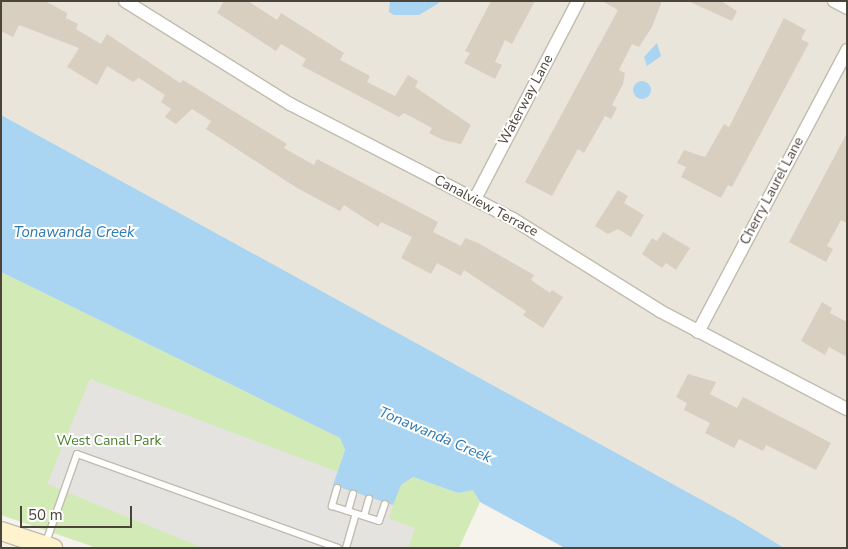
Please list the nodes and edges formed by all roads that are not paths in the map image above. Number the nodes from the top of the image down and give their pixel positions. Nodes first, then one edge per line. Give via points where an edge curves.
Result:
1 (125, 1) edge
2 (578, 1) edge
3 (834, 1) edge
4 (847, 8) edge
5 (847, 50) edge
6 (475, 198) junction
7 (698, 332) junction
8 (847, 409) edge
9 (338, 488) dead end
10 (353, 494) dead end
11 (369, 499) dead end
12 (385, 504) dead end
13 (348, 511) junction
14 (356, 514) junction
15 (364, 516) junction
16 (1, 531) edge
17 (49, 546) edge
18 (338, 548) edge
19 (346, 548) edge

1 - 6 street, Canalview Terrace via 283,100
2 - 6 street, Waterway Lane
3 - 4 street
5 - 7 street, Cherry Laurel Lane
6 - 7 street, Canalview Terrace
7 - 8 street, Canalview Terrace
9 - 13 lane via 332,506
10 - 13 lane
11 - 15 lane
12 - 15 lane via 379,521
13 - 14 lane
14 - 15 lane
14 - 19 lane
16 - 17 street
17 - 18 lane via 77,454

